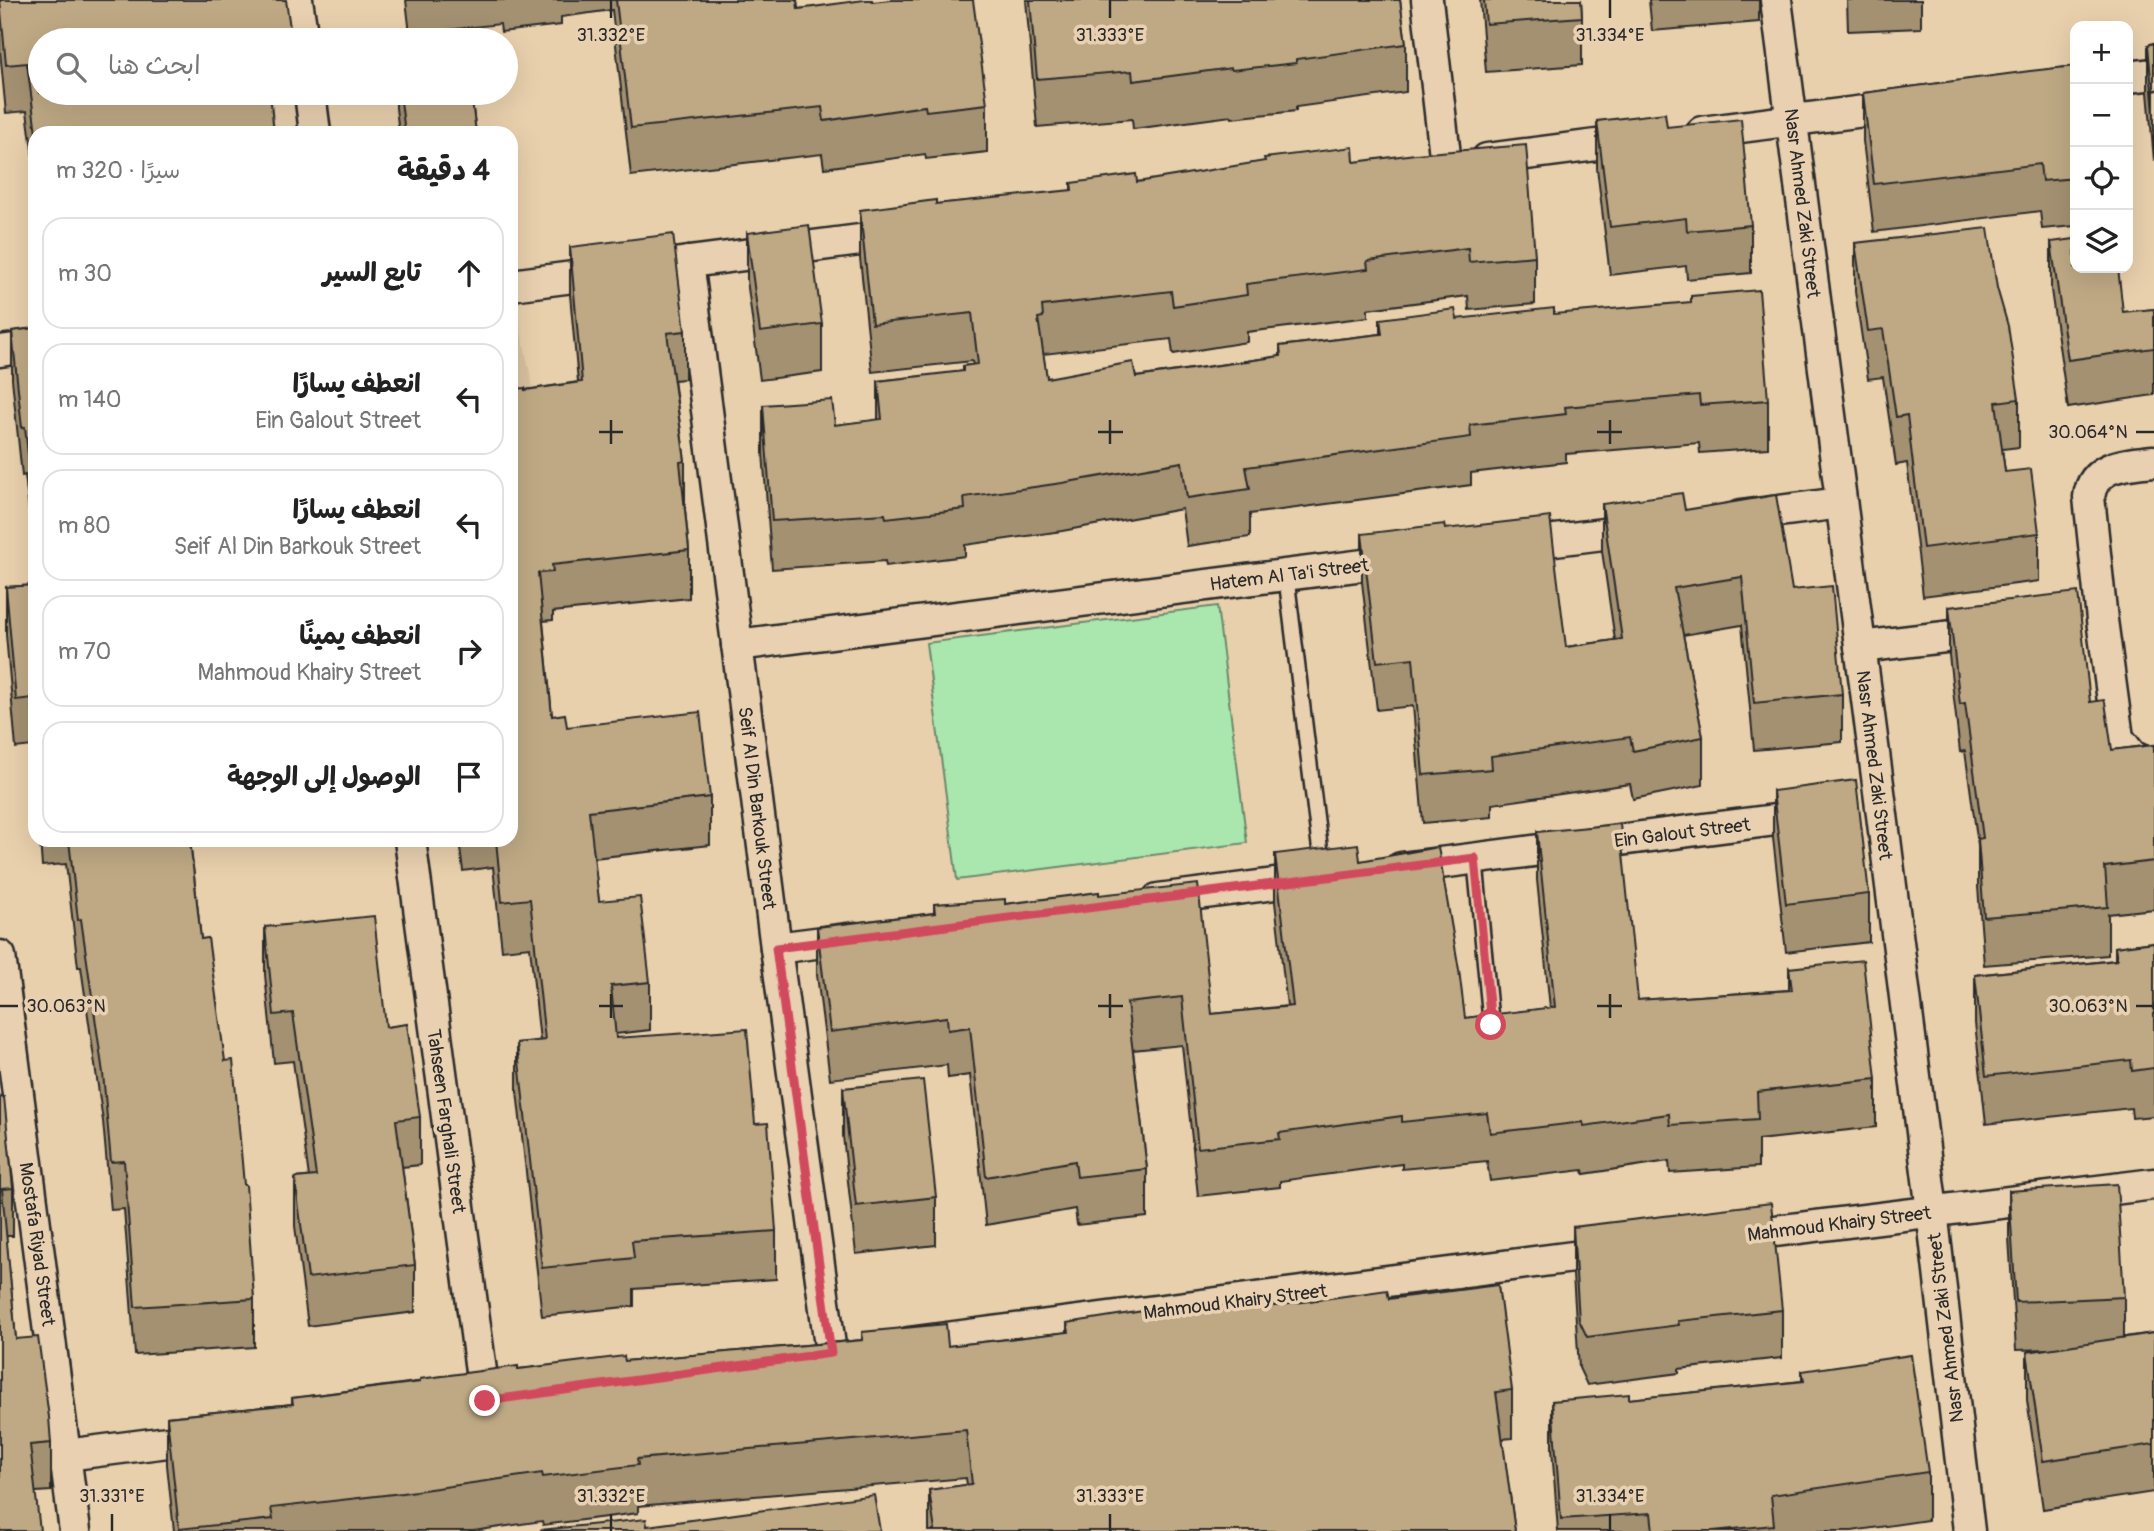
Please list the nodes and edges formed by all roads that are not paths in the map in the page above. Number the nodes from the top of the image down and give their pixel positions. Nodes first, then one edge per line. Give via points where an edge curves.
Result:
1 (297, 0) edge
2 (1427, 0) edge
3 (1776, 0) edge
4 (301, 28) edge
5 (2154, 74) edge
6 (2133, 76) edge
7 (1927, 103) edge
8 (312, 105) edge
9 (1792, 120) junction
10 (314, 126) edge
11 (922, 232) edge
12 (688, 262) junction
13 (518, 284) edge
14 (28, 347) edge
15 (0, 351) edge
16 (2154, 461) edge
17 (1841, 503) junction
18 (1716, 519) edge
19 (1675, 525) edge
20 (1494, 548) edge
21 (1425, 557) edge
22 (1286, 575) junction
23 (2008, 630) edge
24 (737, 645) junction
25 (1860, 647) junction
26 (2154, 764) edge
27 (1858, 810) junction
28 (411, 847) edge
29 (1475, 858) junction
30 (1351, 874) junction
31 (1132, 902) edge
32 (886, 934) edge
33 (776, 948) junction
34 (0, 956) edge
35 (2, 996) edge
36 (1491, 1025) edge
37 (2154, 1184) edge
38 (1932, 1211) junction
39 (1712, 1239) edge
40 (1643, 1248) edge
41 (845, 1351) joint
42 (486, 1401) edge
43 (229, 1434) edge
44 (66, 1455) junction
45 (75, 1531) edge
46 (1969, 1531) edge

1 - 4 street
2 - 9 street via 1432,166
3 - 9 street, Nasr Ahmed Zaki Street
5 - 6 street
7 - 9 street
8 - 10 street
9 - 17 street, Nasr Ahmed Zaki Street
11 - 12 street
12 - 13 street
12 - 24 street, Seif Al Din Barkouk Street
14 - 15 street
16 - 26 street via 2106,469 2090,489 2088,621 2118,738 2132,756
17 - 18 street
17 - 25 street, Nasr Ahmed Zaki Street
19 - 20 street
21 - 22 street, Hatem Al Ta'i Street
22 - 24 street, Hatem Al Ta'i Street
22 - 30 lane
23 - 25 street
24 - 33 street, Seif Al Din Barkouk Street
25 - 27 street, Nasr Ahmed Zaki Street
27 - 29 street, Ein Galout Street
27 - 38 street, Nasr Ahmed Zaki Street
28 - 42 street, Tahseen Farghali Street
29 - 30 street, Ein Galout Street
29 - 36 lane
30 - 31 street, Ein Galout Street
32 - 33 street
33 - 41 street, Seif Al Din Barkouk Street
34 - 35 street, Mostafa Riyad Street
35 - 44 street, Mostafa Riyad Street
37 - 38 street, Mahmoud Khairy Street
38 - 39 street, Mahmoud Khairy Street
38 - 46 street, Nasr Ahmed Zaki Street
40 - 41 street, Mahmoud Khairy Street
43 - 44 street
44 - 45 street, Mostafa Riyad Street

